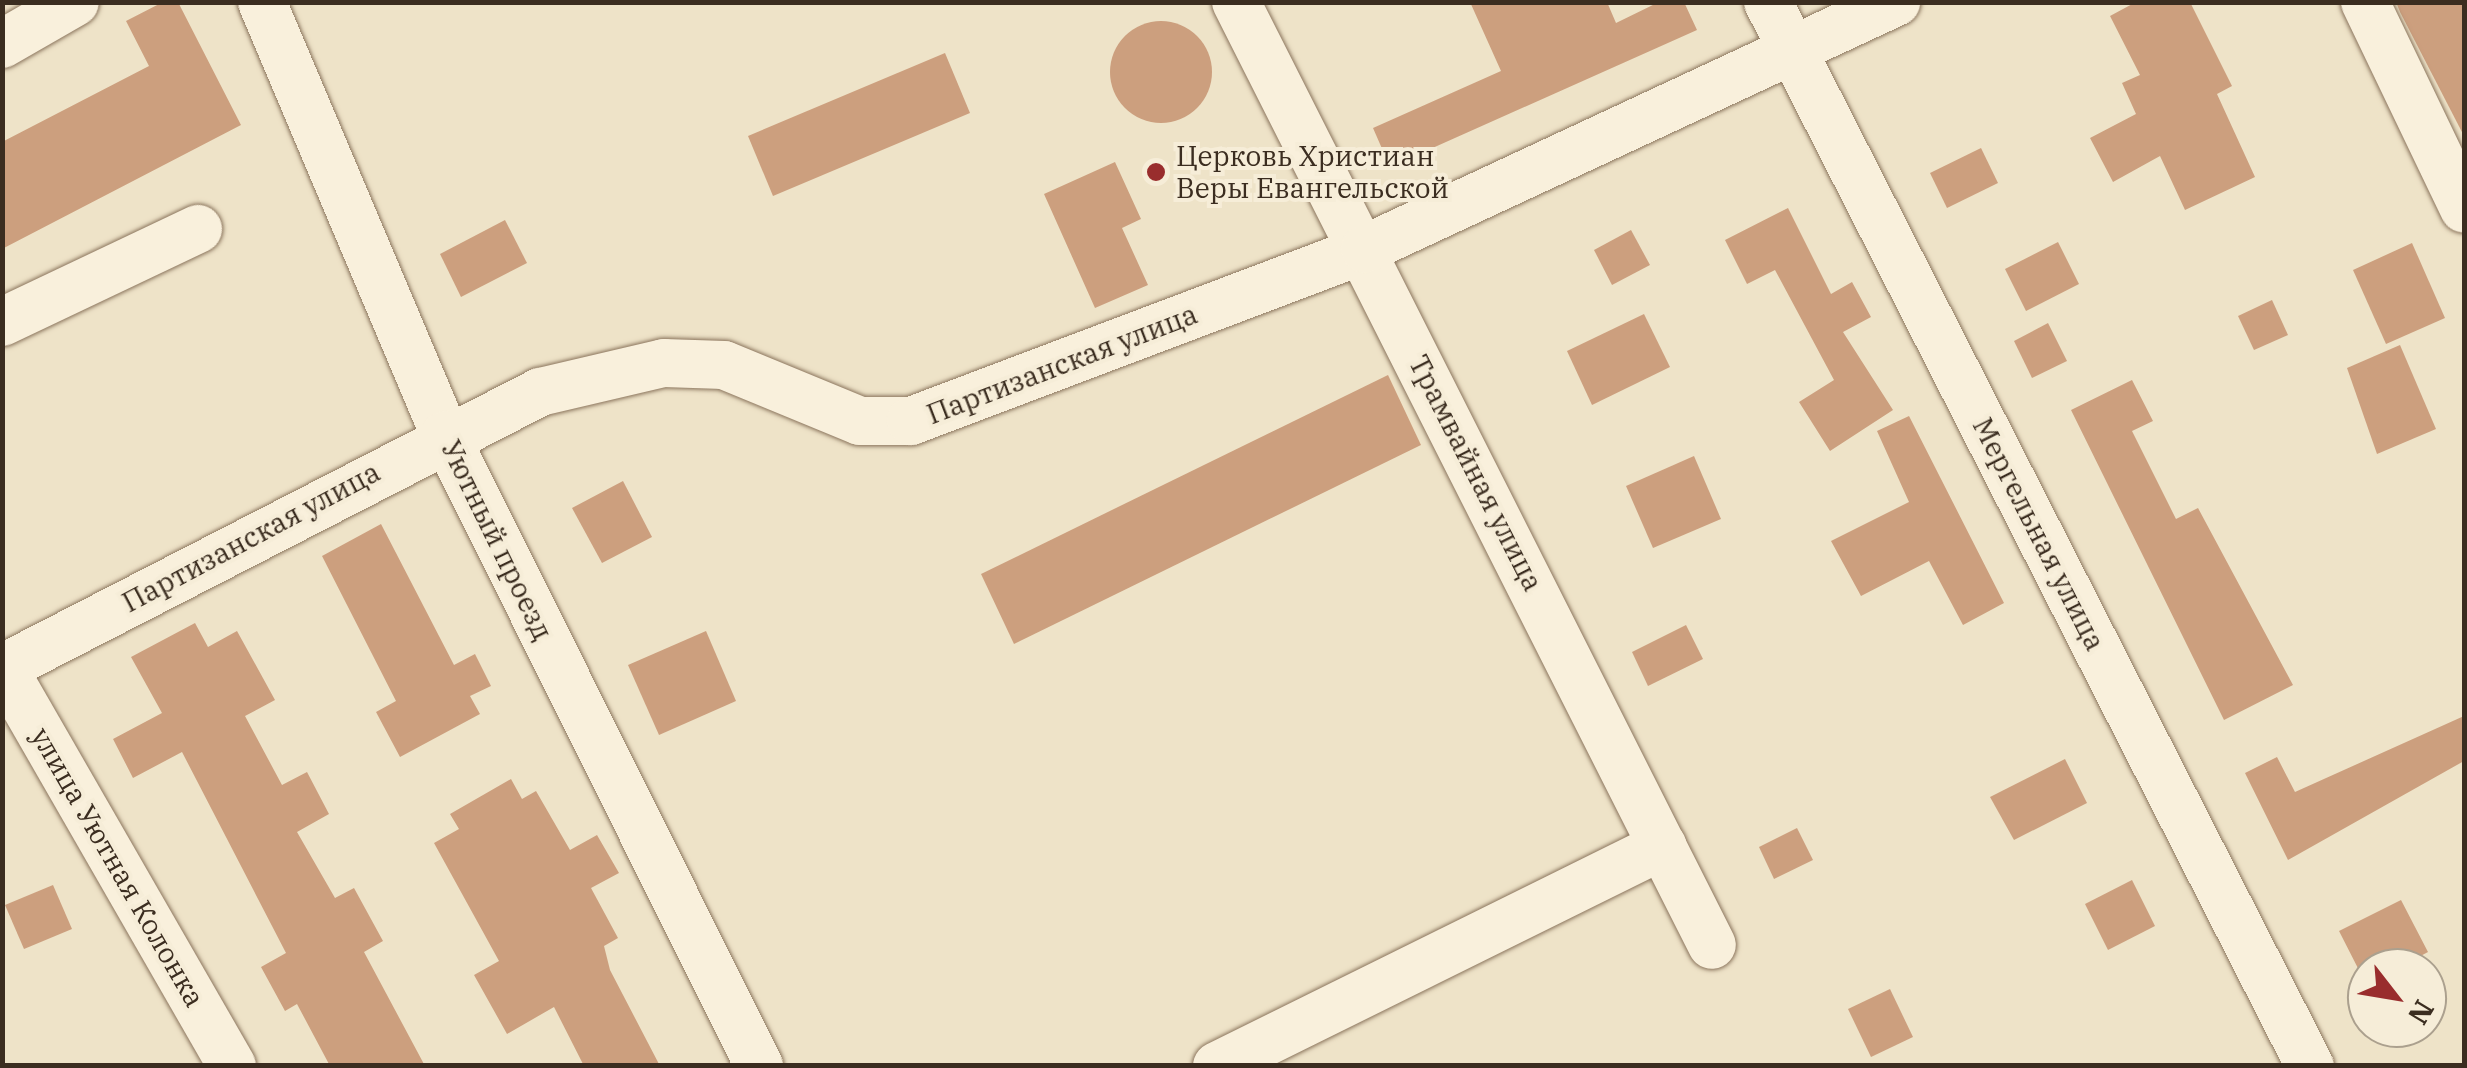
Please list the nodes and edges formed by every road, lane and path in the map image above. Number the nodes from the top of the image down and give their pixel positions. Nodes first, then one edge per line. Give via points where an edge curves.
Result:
1 (76, 2) edge
2 (262, 2) edge
3 (1236, 2) edge
4 (1768, 2) edge
5 (1896, 2) edge
6 (2365, 2) edge
7 (2, 44) edge
8 (1796, 56) junction
9 (2464, 208) edge
10 (198, 228) dead end
11 (1365, 249) junction
12 (2, 322) edge
13 (445, 435) junction
14 (4, 668) edge
15 (1662, 846) junction
16 (1712, 945) dead end
17 (232, 1066) edge
18 (759, 1066) edge
19 (1217, 1066) edge
20 (2310, 1066) edge

1 - 7 street
2 - 13 street, Уютный проезд
3 - 11 street, Трамвайная улица
4 - 8 street, Мергельная улица
5 - 8 street, Партизанская улица
6 - 9 street
8 - 11 street, Партизанская улица
8 - 20 street, Мергельная улица
10 - 12 street
11 - 13 street, Партизанская улица via 911,422 860,421 724,365 664,363 540,392
11 - 15 street, Трамвайная улица
13 - 14 street, Партизанская улица
13 - 18 street, Уютный проезд
14 - 17 street, улица Уютная Колонка
15 - 16 street, Трамвайная улица
15 - 19 street

